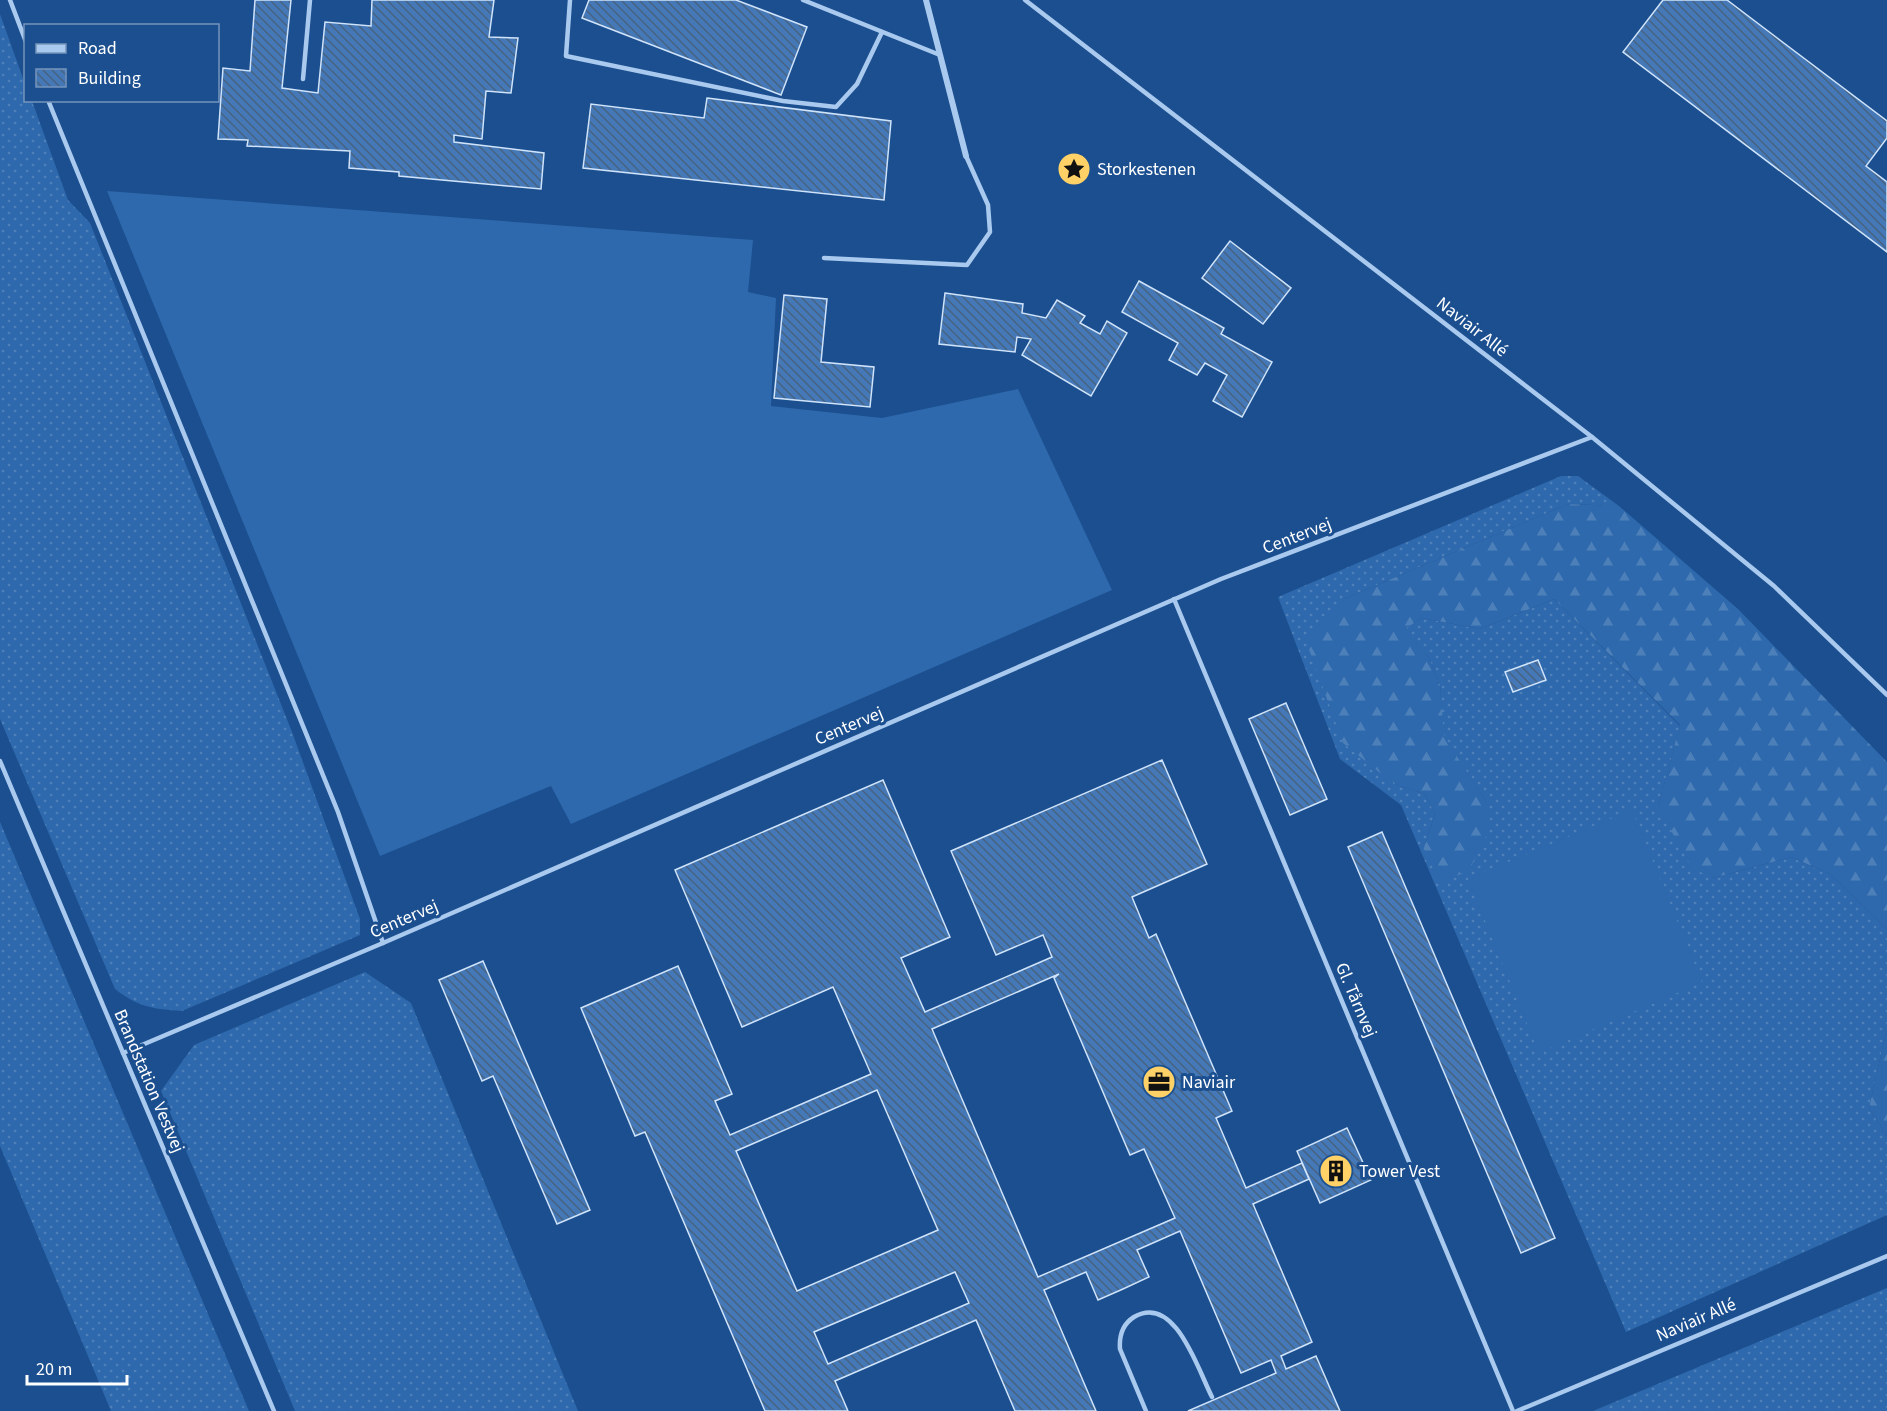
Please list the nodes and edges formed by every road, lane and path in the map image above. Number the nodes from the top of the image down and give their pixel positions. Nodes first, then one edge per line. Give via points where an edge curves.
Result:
1 (10, 0) edge
2 (310, 0) edge
3 (570, 0) edge
4 (803, 0) edge
5 (926, 0) edge
6 (1025, 0) edge
7 (882, 32) junction
8 (24, 37) edge
9 (940, 55) junction
10 (303, 79) dead end
11 (49, 102) edge
12 (966, 156) joint
13 (824, 258) dead end
14 (1592, 437) junction
15 (1174, 599) junction
16 (1887, 695) edge
17 (0, 761) edge
18 (383, 943) junction
19 (123, 1053) junction
20 (1887, 1256) edge
21 (1212, 1396) dead end
22 (274, 1411) edge
23 (1146, 1411) edge
24 (1515, 1411) edge

1 - 8 lane
2 - 10 lane
3 - 7 lane via 566,56 783,101 836,107 857,84
4 - 7 lane
5 - 9 street
6 - 14 lane, Naviair Allé
7 - 9 lane
9 - 12 street
11 - 18 lane via 338,812
12 - 13 lane via 988,206 990,232 967,265
14 - 15 lane, Centervej
14 - 16 lane, Naviair Allé via 1774,586
15 - 18 lane, Centervej
15 - 24 lane, Gl. Tårnvej
17 - 19 lane, Brandstation Vestvej
18 - 19 lane, Centervej
19 - 22 lane, Brandstation Vestvej
20 - 24 lane, Naviair Allé
21 - 23 lane via 1176,1325 1161,1314 1142,1313 1126,1324 1119,1340

